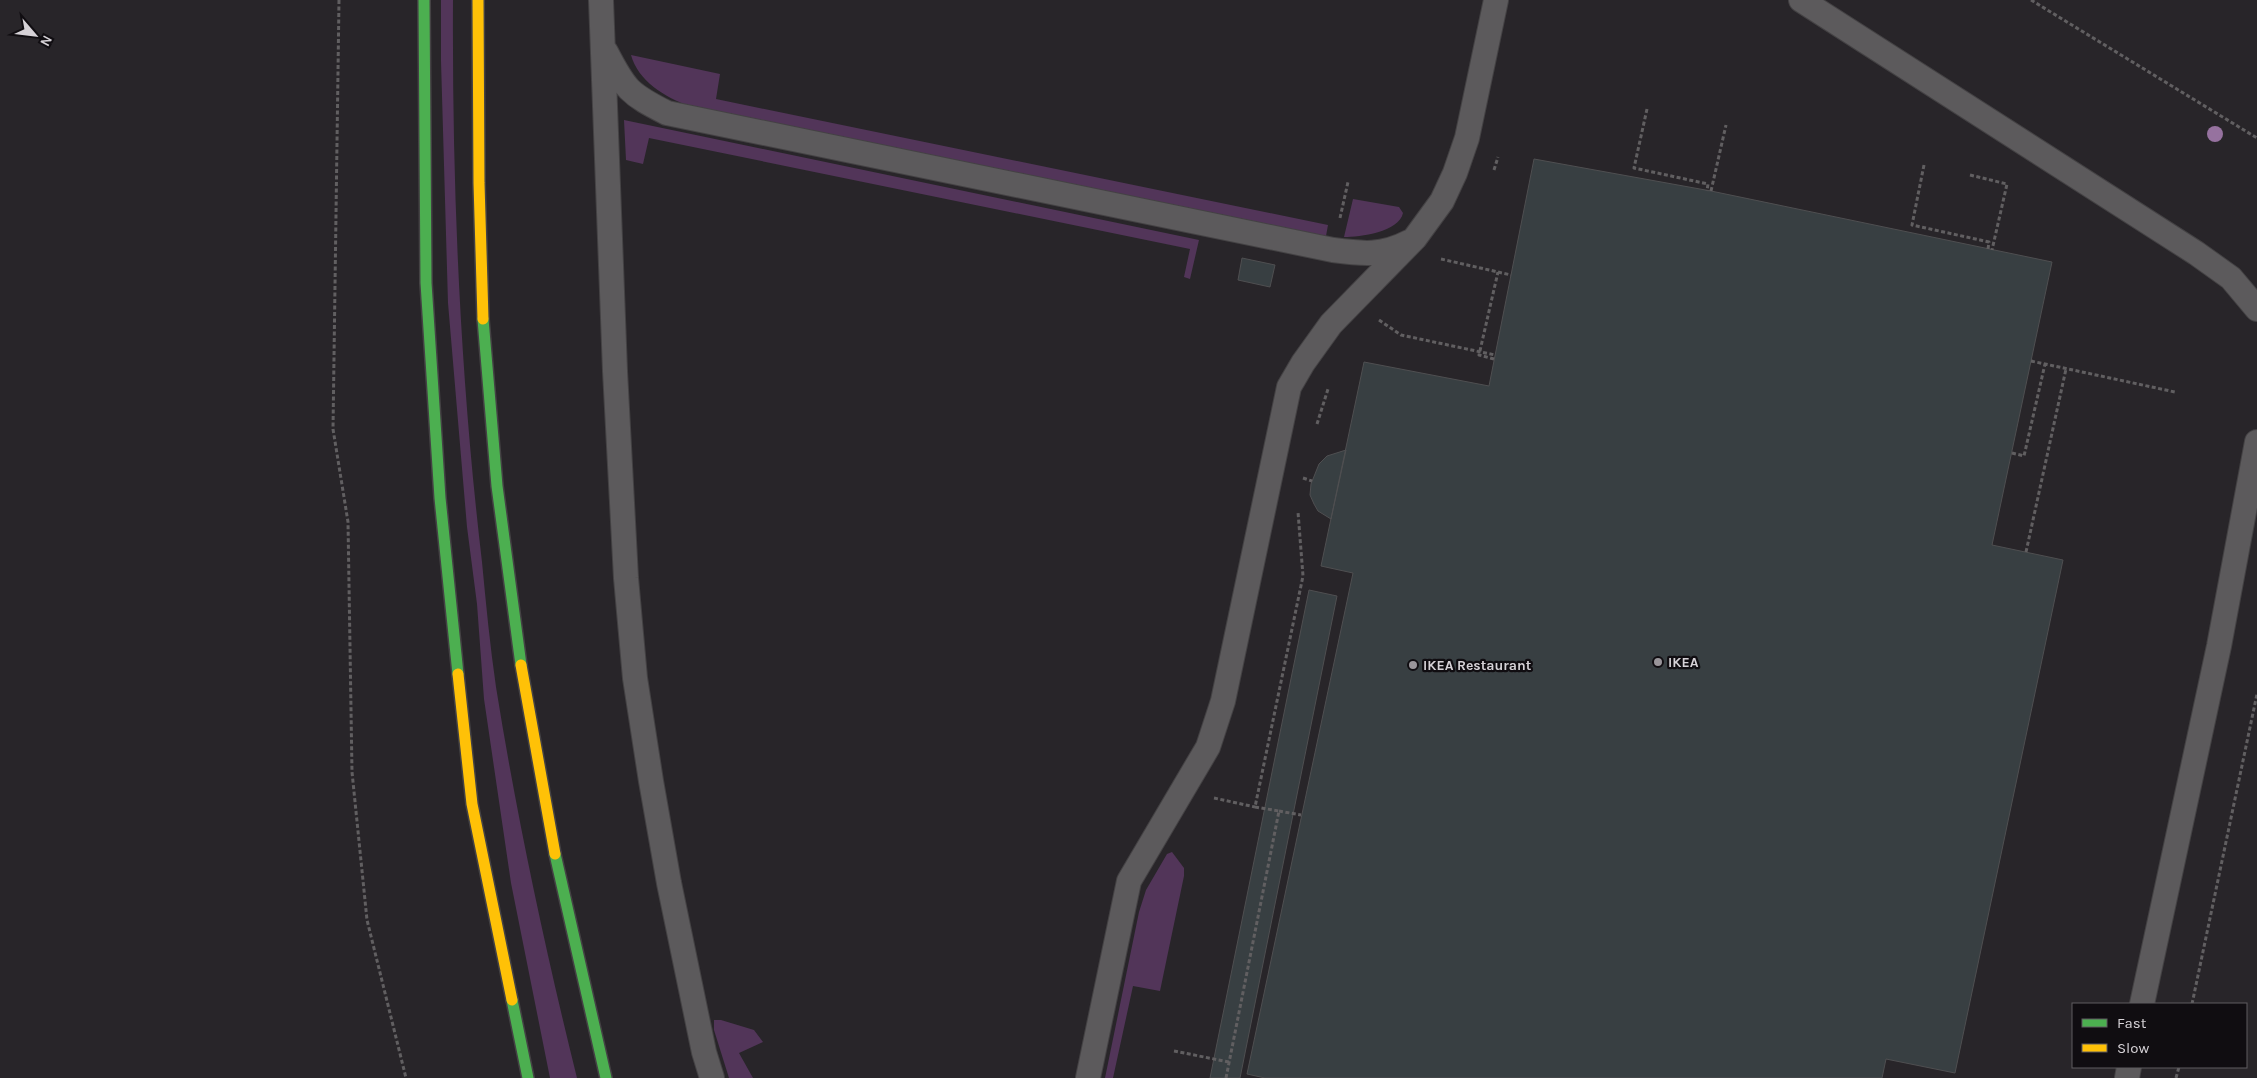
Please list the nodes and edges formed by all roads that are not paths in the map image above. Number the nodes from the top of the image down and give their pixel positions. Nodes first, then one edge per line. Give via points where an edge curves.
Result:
1 (424, 0) edge
2 (478, 0) edge
3 (602, 0) edge
4 (1496, 0) edge
5 (1801, 0) edge
6 (603, 46) junction
7 (1415, 238) junction
8 (2257, 309) edge
9 (2257, 442) edge
10 (2142, 1003) edge
11 (528, 1078) edge
12 (606, 1078) edge
13 (712, 1078) edge
14 (1088, 1078) edge

1 - 11 main road via 426,284 440,498 472,804
2 - 12 main road via 482,274 497,485 522,679 557,870
3 - 6 lane
4 - 7 lane via 1456,173 1442,202
5 - 8 lane via 2196,253 2231,278
6 - 7 lane via 626,88 642,101 667,112 1334,250 1368,255 1396,249
6 - 13 lane via 623,528 635,678 669,882
7 - 14 lane via 1331,324 1289,387 1223,701 1208,747 1129,881
9 - 10 lane via 2219,646

